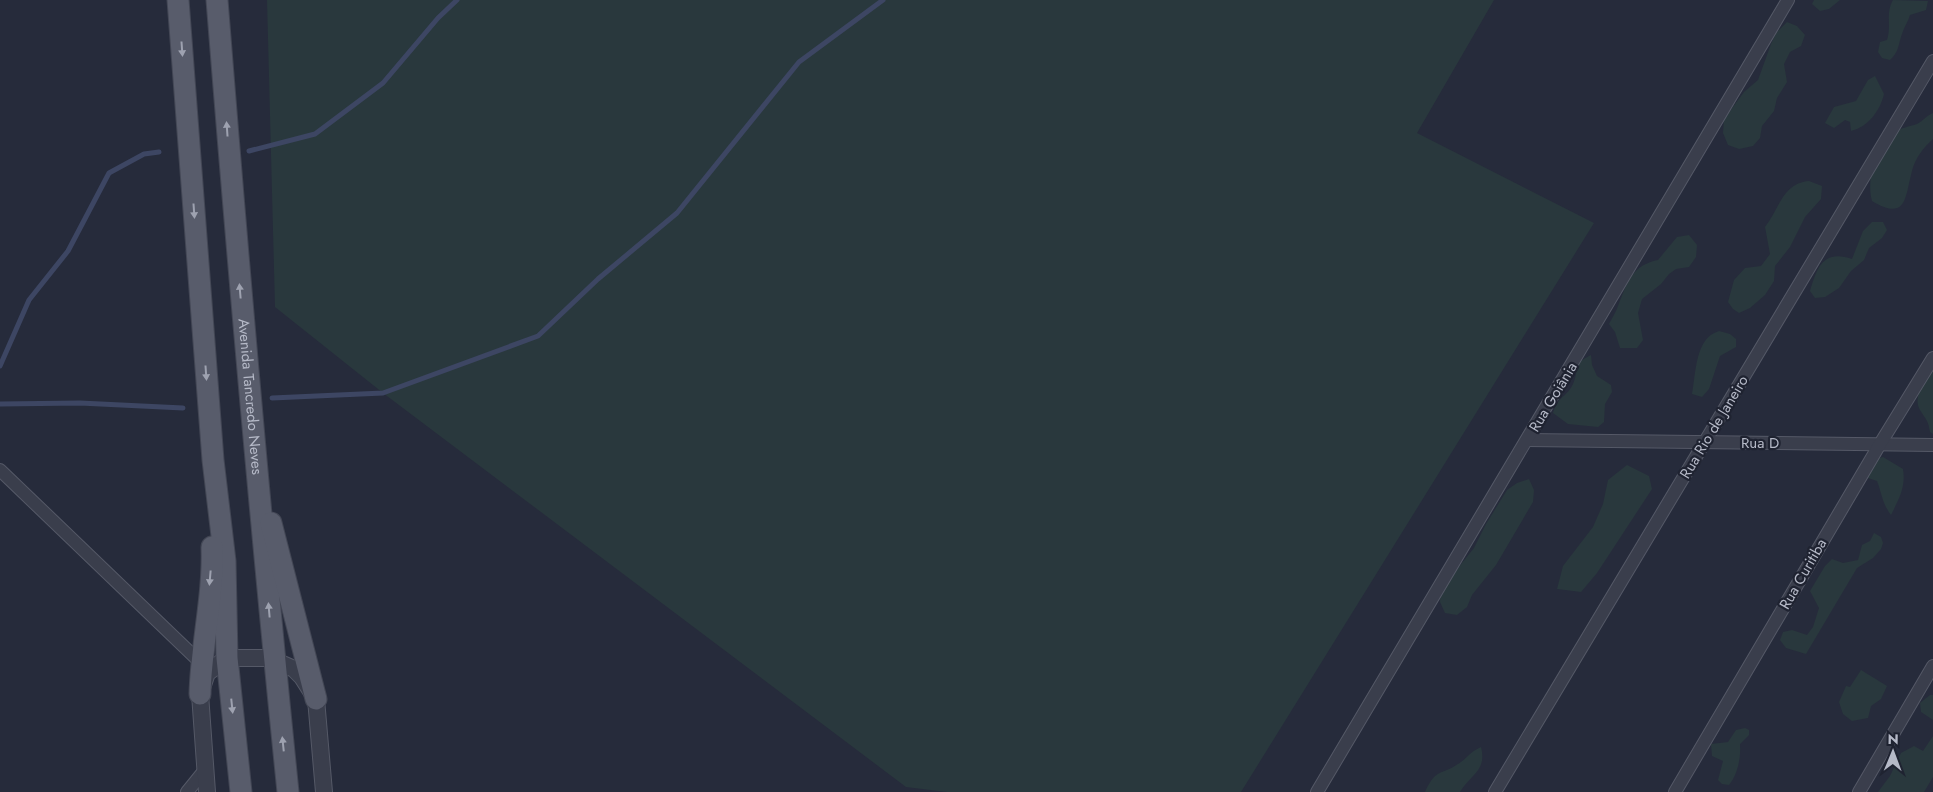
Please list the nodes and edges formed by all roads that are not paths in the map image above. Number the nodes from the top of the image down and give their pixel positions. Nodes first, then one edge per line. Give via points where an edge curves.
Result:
1 (178, 0) edge
2 (217, 0) edge
3 (1788, 0) edge
4 (1933, 61) edge
5 (1933, 358) edge
6 (1527, 440) junction
7 (1705, 442) junction
8 (1880, 444) junction
9 (1933, 445) edge
10 (213, 460) junction
11 (256, 463) junction
12 (0, 470) edge
13 (227, 658) junction
14 (273, 658) junction
15 (201, 663) junction
16 (1933, 666) edge
17 (200, 694) junction
18 (316, 700) junction
19 (204, 772) junction
20 (187, 792) edge
21 (207, 792) edge
22 (241, 792) edge
23 (288, 792) edge
24 (324, 792) edge
25 (1316, 792) edge
26 (1495, 792) edge
27 (1675, 792) edge
28 (1860, 792) edge

1 -> 10 main road
11 -> 2 main road, Avenida Tancredo Neves
3 - 6 street, Rua Goiânia
4 - 7 street, Rua Rio de Janeiro
5 - 8 street, Rua Curitiba
6 - 7 street, Rua D
6 - 25 street, Rua Goiânia
7 - 8 street, Rua D
7 - 26 street, Rua Rio de Janeiro
8 - 9 street, Rua D
8 - 27 street, Rua Curitiba
10 - 13 main road via 225,562
10 -> 15 main road via 209,504 211,579
14 -> 11 main road, Avenida Tancredo Neves
11 - 18 main road
12 - 15 street
13 - 14 street
13 - 17 street via 207,674
13 -> 22 main road
14 - 18 street via 294,668
23 -> 14 main road, Avenida Tancredo Neves
15 - 17 main road
16 - 28 street
17 - 19 street
18 - 24 street
19 - 20 street
19 - 21 street

